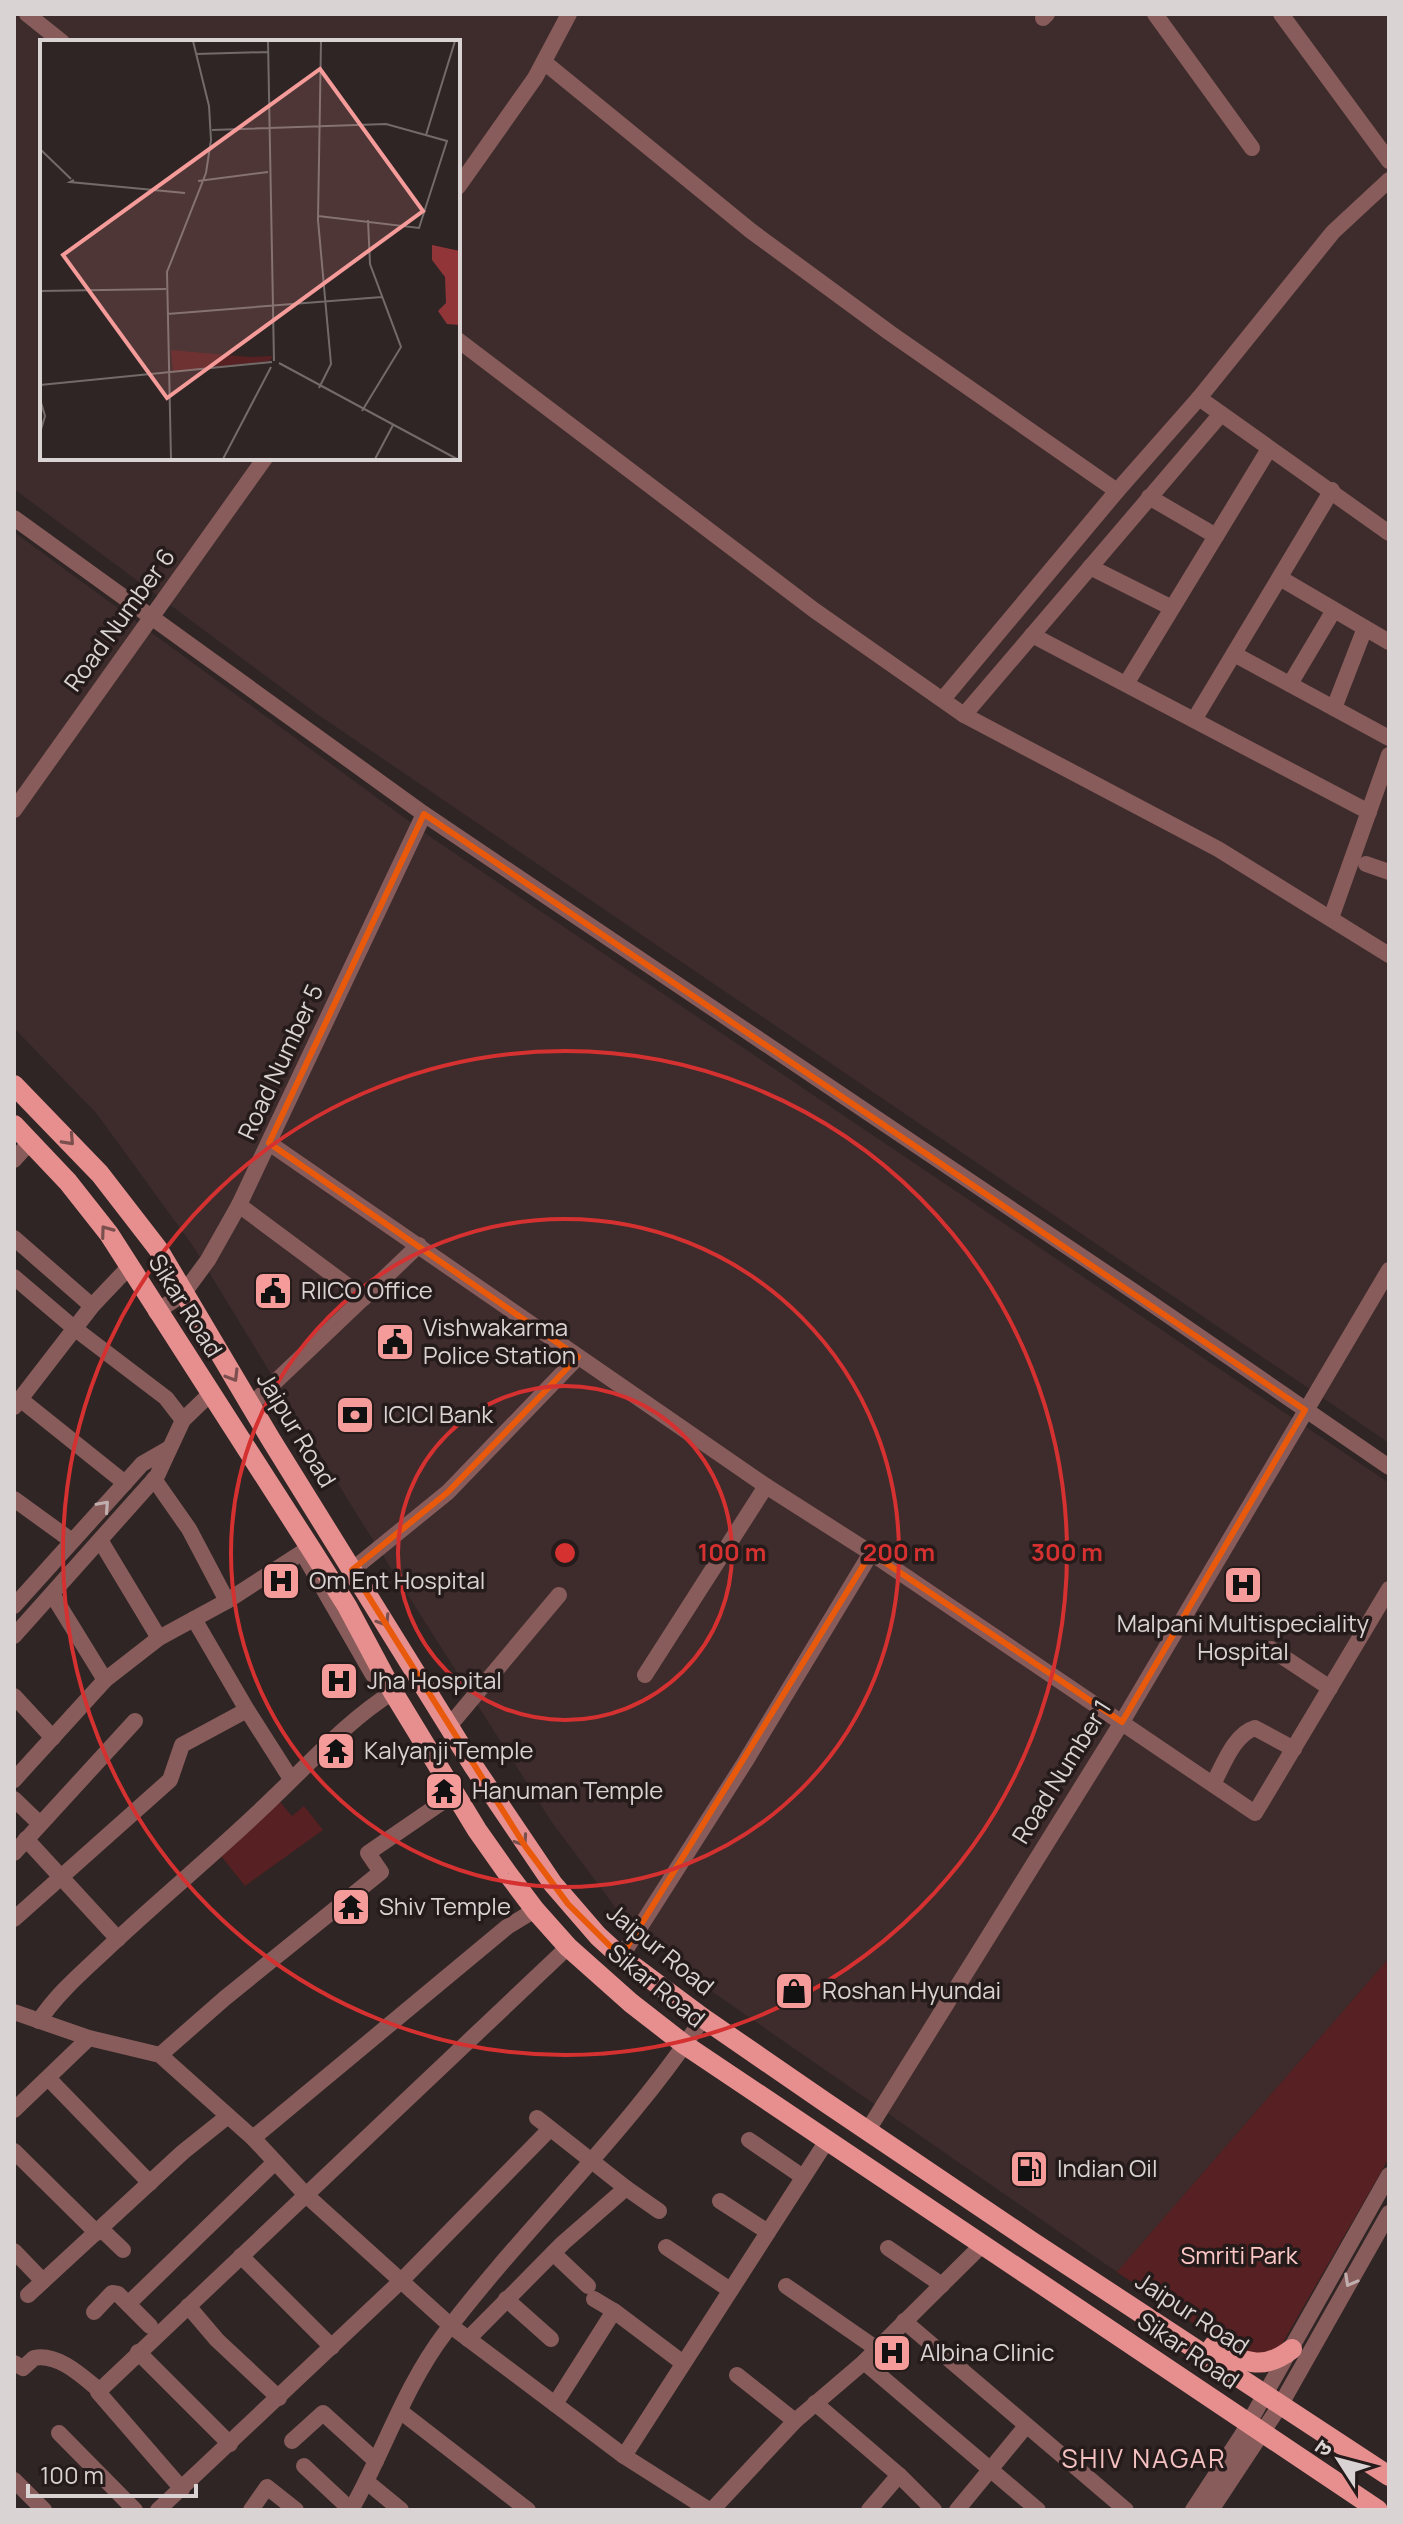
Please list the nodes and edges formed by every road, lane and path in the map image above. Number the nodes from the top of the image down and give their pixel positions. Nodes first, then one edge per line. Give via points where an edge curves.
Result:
1 (27, 14) edge
2 (569, 14) edge
3 (1155, 14) edge
4 (1281, 14) edge
5 (60, 40) edge
6 (544, 62) junction
7 (1252, 148) dead end
8 (1389, 161) edge
9 (1389, 180) edge
10 (460, 184) edge
11 (460, 342) edge
12 (1199, 398) junction
13 (1221, 414) junction
14 (1269, 449) junction
15 (264, 460) edge
16 (1332, 490) junction
17 (1117, 491) junction
18 (1149, 497) junction
19 (14, 518) edge
20 (1389, 533) edge
21 (1216, 536) junction
22 (1090, 567) junction
23 (1280, 578) junction
24 (1172, 608) junction
25 (1334, 610) junction
26 (152, 617) junction
27 (1365, 628) junction
28 (1032, 635) junction
29 (1389, 642) edge
30 (1234, 654) junction
31 (1126, 684) junction
32 (1290, 684) junction
33 (943, 699) junction
34 (1334, 708) junction
35 (964, 715) junction
36 (1194, 720) junction
37 (1389, 738) edge
38 (1389, 755) edge
39 (14, 810) edge
40 (1369, 812) junction
41 (424, 814) junction
42 (1366, 864) dead end
43 (1389, 872) edge
44 (1331, 918) junction
45 (1389, 955) edge
46 (14, 1085) edge
47 (14, 1125) edge
48 (31, 1141) junction
49 (269, 1143) junction
50 (14, 1160) edge
51 (239, 1205) junction
52 (14, 1238) edge
53 (419, 1245) junction
54 (129, 1267) junction
55 (1389, 1270) edge
56 (14, 1277) edge
57 (183, 1294) junction
58 (364, 1298) junction
59 (92, 1306) junction
60 (156, 1312) junction
61 (74, 1328) junction
62 (578, 1357) junction
63 (210, 1394) junction
64 (16, 1404) edge
65 (251, 1405) junction
66 (1305, 1410) junction
67 (183, 1420) junction
68 (168, 1449) junction
69 (1389, 1467) edge
70 (154, 1479) junction
71 (125, 1483) junction
72 (766, 1486) junction
73 (14, 1499) edge
74 (74, 1540) junction
75 (94, 1546) junction
76 (306, 1550) junction
77 (871, 1553) junction
78 (352, 1570) junction
79 (1389, 1589) edge
80 (52, 1594) junction
81 (559, 1595) dead end
82 (17, 1597) edge
83 (227, 1601) junction
84 (194, 1619) junction
85 (14, 1636) edge
86 (159, 1638) junction
87 (1271, 1649) dead end
88 (645, 1675) dead end
89 (105, 1680) junction
90 (1330, 1688) junction
91 (389, 1694) junction
92 (14, 1696) edge
93 (247, 1710) junction
94 (135, 1721) dead end
95 (1122, 1722) junction
96 (450, 1725) junction
97 (53, 1738) junction
98 (1294, 1749) junction
99 (291, 1779) junction
100 (14, 1780) edge
101 (1213, 1784) junction
102 (14, 1799) edge
103 (454, 1799) junction
104 (40, 1824) junction
105 (26, 1839) junction
106 (14, 1853) edge
107 (61, 1876) junction
108 (531, 1912) junction
109 (14, 1919) edge
110 (118, 1939) junction
111 (566, 1950) junction
112 (621, 1957) junction
113 (14, 2012) edge
114 (703, 2018) junction
115 (39, 2021) junction
116 (89, 2038) junction
117 (683, 2048) junction
118 (160, 2055) junction
119 (48, 2078) junction
120 (14, 2110) edge
121 (228, 2116) junction
122 (868, 2130) junction
123 (253, 2138) junction
124 (749, 2140) dead end
125 (826, 2142) junction
126 (14, 2151) edge
127 (275, 2162) junction
128 (592, 2162) junction
129 (1389, 2175) edge
130 (803, 2177) junction
131 (150, 2183) junction
132 (626, 2188) junction
133 (306, 2195) junction
134 (720, 2201) dead end
135 (659, 2211) dead end
136 (1389, 2213) edge
137 (99, 2231) junction
138 (768, 2232) junction
139 (666, 2247) dead end
140 (981, 2247) junction
141 (888, 2248) dead end
142 (123, 2250) dead end
143 (14, 2251) edge
144 (553, 2253) junction
145 (241, 2256) junction
146 (402, 2280) junction
147 (43, 2281) junction
148 (942, 2285) junction
149 (786, 2286) dead end
150 (730, 2290) junction
151 (28, 2295) dead end
152 (506, 2299) junction
153 (128, 2304) junction
154 (188, 2306) junction
155 (614, 2311) junction
156 (94, 2312) dead end
157 (904, 2321) junction
158 (150, 2326) dead end
159 (451, 2326) junction
160 (468, 2339) junction
161 (551, 2339) dead end
162 (332, 2347) junction
163 (877, 2349) junction
164 (1198, 2349) junction
165 (1292, 2349) junction
166 (138, 2352) junction
167 (864, 2362) junction
168 (14, 2363) edge
169 (683, 2363) junction
170 (737, 2375) dead end
171 (99, 2390) junction
172 (279, 2398) junction
173 (1273, 2399) junction
174 (815, 2403) junction
175 (555, 2404) junction
176 (400, 2411) junction
177 (795, 2421) junction
178 (1026, 2426) junction
179 (1252, 2428) junction
180 (59, 2433) dead end
181 (292, 2441) dead end
182 (230, 2444) junction
183 (624, 2456) junction
184 (376, 2461) junction
185 (304, 2466) dead end
186 (990, 2469) junction
187 (899, 2475) junction
188 (1389, 2476) edge
189 (14, 2480) edge
190 (367, 2482) junction
191 (182, 2489) junction
192 (44, 2510) edge
193 (135, 2510) edge
194 (158, 2510) edge
195 (251, 2510) edge
196 (296, 2510) edge
197 (351, 2510) edge
198 (401, 2510) edge
199 (528, 2510) edge
200 (711, 2510) edge
201 (869, 2510) edge
202 (934, 2510) edge
203 (957, 2510) edge
204 (1038, 2510) edge
205 (1126, 2510) edge
206 (1193, 2510) edge
207 (1211, 2510) edge
208 (1378, 2510) edge

1 - 5 street
2 - 6 street
3 - 7 street
4 - 8 street
6 - 10 street
6 - 17 street via 751,231
9 - 12 street via 1333,232
11 - 33 street via 814,610
12 - 13 street
12 - 17 street
13 - 14 street
13 - 18 street
14 - 16 street
14 - 21 street
15 - 26 street, Road Number 6
16 - 20 street
16 - 23 street
17 - 33 street
18 - 21 street
18 - 22 street
19 - 26 street
21 - 24 street
22 - 24 street
22 - 28 street
23 - 25 street
23 - 30 street
24 - 31 street
25 - 27 street
25 - 32 street
26 - 39 street, Road Number 6
26 - 41 street
27 - 29 street
27 - 34 street
28 - 31 street
28 - 35 street
30 - 32 street
30 - 36 street
31 - 36 street
32 - 34 street
33 - 35 street
34 - 37 street
35 - 44 street via 1218,849
36 - 40 street
38 - 40 street
40 - 44 street
41 - 49 street, Road Number 5
41 - 66 street
42 - 43 street
44 - 45 street
46 -> 57 main road, Jaipur Road via 100,1174 158,1249
47 - 48 main road, Sikar Road
48 - 50 street
54 -> 48 main road, Sikar Road via 109,1234
49 - 51 street, Road Number 5
49 - 53 street
51 - 57 street, Road Number 5
51 - 58 street
52 - 59 street
53 - 58 street
53 - 62 street
54 - 59 street
54 - 60 main road, Sikar Road
55 - 66 street, Road Number 1
56 - 61 street
57 - 60 street, Road Number 5
57 -> 65 main road, Jaipur Road
58 - 65 street
59 - 61 street
60 - 63 main road, Sikar Road
61 - 64 street
61 - 67 street via 166,1398
62 - 72 street
62 - 78 street via 448,1492
63 - 67 street
63 - 76 main road, Sikar Road
64 - 71 street
65 - 78 main road, Jaipur Road
66 - 69 street
66 - 95 street, Road Number 1
67 - 68 street
68 - 70 street
68 - 71 street via 142,1464
70 - 75 street
70 - 83 street via 189,1529
74 -> 71 street
72 - 77 street
72 - 88 street
73 - 74 street
74 - 75 street
74 - 82 street
75 - 80 street
75 - 86 street
76 - 83 street
76 - 91 main road, Sikar Road via 347,1606
77 - 95 street
77 - 112 street
78 -> 96 main road, Jaipur Road
79 - 90 street
80 - 85 street
80 - 89 street
81 - 96 street
83 - 84 street
84 - 86 street
84 - 93 street
86 - 89 street
87 - 90 street
89 - 97 street
90 - 98 street
91 - 99 street
91 - 103 main road, Sikar Road
92 - 97 street
93 - 99 street
93 - 107 street via 182,1745 170,1780
94 - 104 street
95 - 101 street
95 - 122 street, Road Number 1
96 -> 112 main road, Jaipur Road via 553,1884
97 - 100 street
98 - 101 street via 1249,1729
98 - 101 street via 1255,1813
99 - 110 street
102 - 104 street
103 - 108 main road, Sikar Road
103 - 118 street via 368,1853 381,1872
104 - 105 street
105 - 106 street
105 - 107 street
107 - 109 street
107 - 110 street
108 - 111 main road, Sikar Road
108 - 123 street
110 - 115 street via 53,1999
111 - 117 main road, Sikar Road
111 - 133 street
112 - 114 main road, Jaipur Road
113 - 115 street
114 - 117 street
114 - 122 main road, Jaipur Road
115 - 116 street
116 - 118 street
116 - 119 street
117 - 125 main road, Sikar Road
117 - 128 street
118 - 121 street
119 - 120 street
119 - 131 street
121 - 123 street
121 - 131 street
122 - 164 main road, Jaipur Road
123 - 127 street
124 - 130 street
125 - 130 street
125 - 140 main road, Sikar Road
126 - 137 street
127 - 133 street
127 - 153 street
128 - 132 street
128 - 146 street via 544,2124
128 - 159 street
129 - 165 street
130 - 138 street
131 - 137 street
132 - 135 street
132 - 144 street
133 - 145 street
133 - 146 street
134 - 138 street
136 -> 173 street
137 - 142 street
137 - 147 street
138 - 150 street
139 - 150 street
140 - 148 street
140 - 179 main road, Sikar Road
141 - 148 street
143 - 147 street
144 - 152 street
144 - 155 street
145 - 154 street
145 - 162 street
146 - 159 street
146 - 162 street
147 - 151 street
148 - 157 street
149 - 163 street
150 - 169 street
152 - 160 street
152 - 161 street
153 - 156 street via 112,2293
153 - 158 street
154 - 166 street
154 - 172 street
155 - 169 street
155 - 175 street
157 - 163 street
157 - 178 street
159 - 160 street
159 - 176 street
160 - 175 street
162 - 172 street
163 - 167 street
164 - 165 main road via 1210,2345 1261,2364
164 - 173 main road, Jaipur Road
165 - 173 street
166 - 171 street
166 - 182 street
167 - 174 street
167 - 186 street
168 - 171 street via 22,2368 34,2358 48,2358
169 - 183 street
170 - 177 street
171 - 191 street via 98,2396
172 - 182 street
173 - 179 street
173 - 188 main road, Jaipur Road
174 - 177 street
174 - 187 street
175 - 183 street
176 - 184 street
176 - 199 street
177 - 200 street
178 - 186 street
178 - 205 street
179 - 206 street
179 - 207 street
179 - 208 main road, Sikar Road
180 - 193 street
181 - 184 street via 323,2413
182 - 191 street
183 - 200 street
184 - 190 street
185 - 197 street
186 - 203 street
186 - 204 street
187 - 201 street
187 - 202 street
189 - 192 street
190 - 197 street
190 - 198 street
191 - 194 street
195 - 196 street via 267,2487

